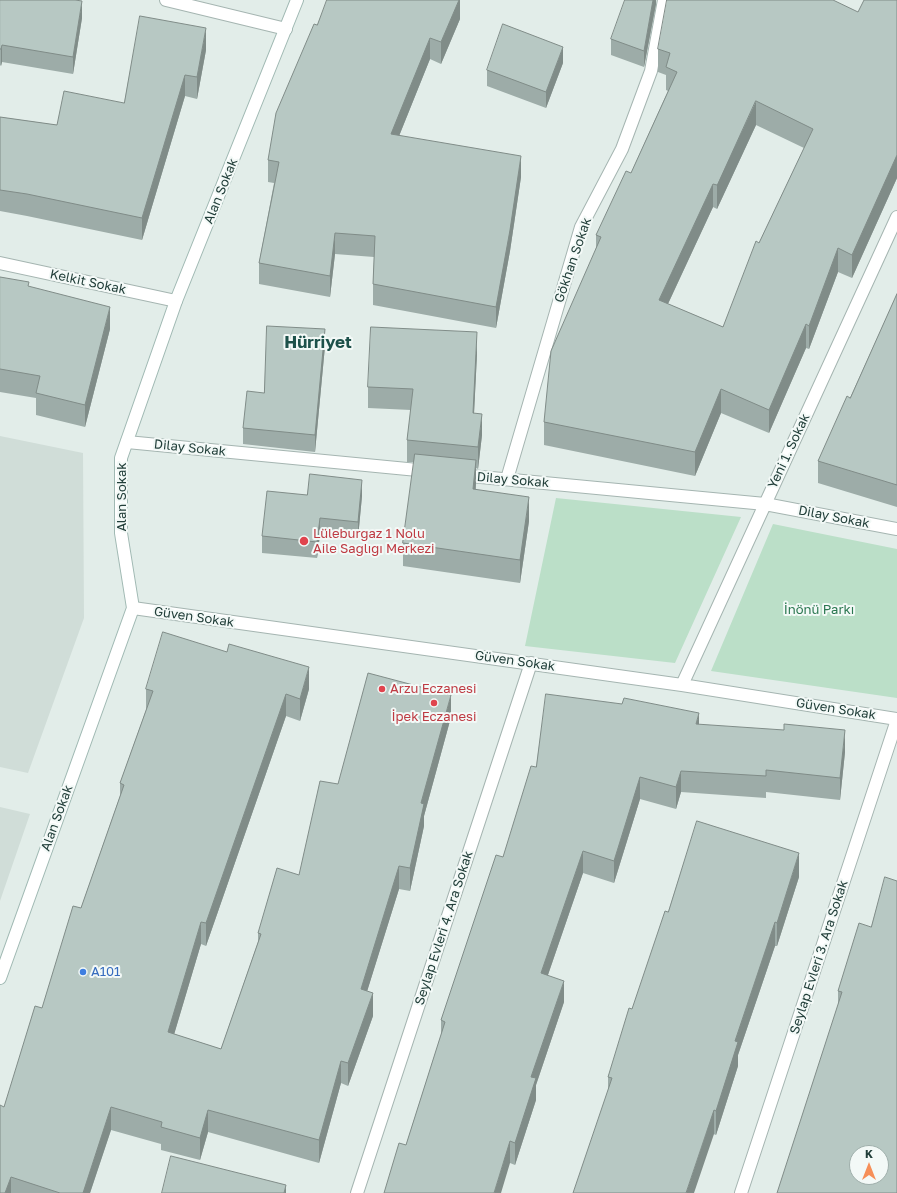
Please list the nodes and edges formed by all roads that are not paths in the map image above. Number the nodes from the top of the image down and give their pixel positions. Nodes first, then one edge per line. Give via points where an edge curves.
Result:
1 (166, 0) edge
2 (298, 0) edge
3 (664, 0) edge
4 (286, 29) junction
5 (897, 217) edge
6 (0, 263) edge
7 (176, 301) junction
8 (127, 442) junction
9 (507, 479) junction
10 (765, 504) junction
11 (897, 529) edge
12 (133, 608) junction
13 (531, 663) junction
14 (682, 685) junction
15 (897, 720) edge
16 (0, 978) edge
17 (357, 1193) edge
18 (741, 1193) edge

1 - 4 street
2 - 4 street, Alan Sokak
3 - 9 street, Gökhan Sokak via 651,71 622,149 581,227
4 - 7 street, Alan Sokak
5 - 10 street, Yeni 1. Sokak
6 - 7 street, Kelkit Sokak
7 - 8 street, Alan Sokak
8 - 9 street, Dilay Sokak
8 - 12 street, Alan Sokak via 121,458 121,533
9 - 10 street, Dilay Sokak
10 - 11 street, Dilay Sokak
10 - 14 street, Yeni 1. Sokak
12 - 13 street, Güven Sokak
12 - 16 street, Alan Sokak
13 - 14 street, Güven Sokak
13 - 17 street, Seylap Evleri 4. Ara Sokak
14 - 15 street, Güven Sokak
15 - 18 street, Seylap Evleri 3. Ara Sokak

